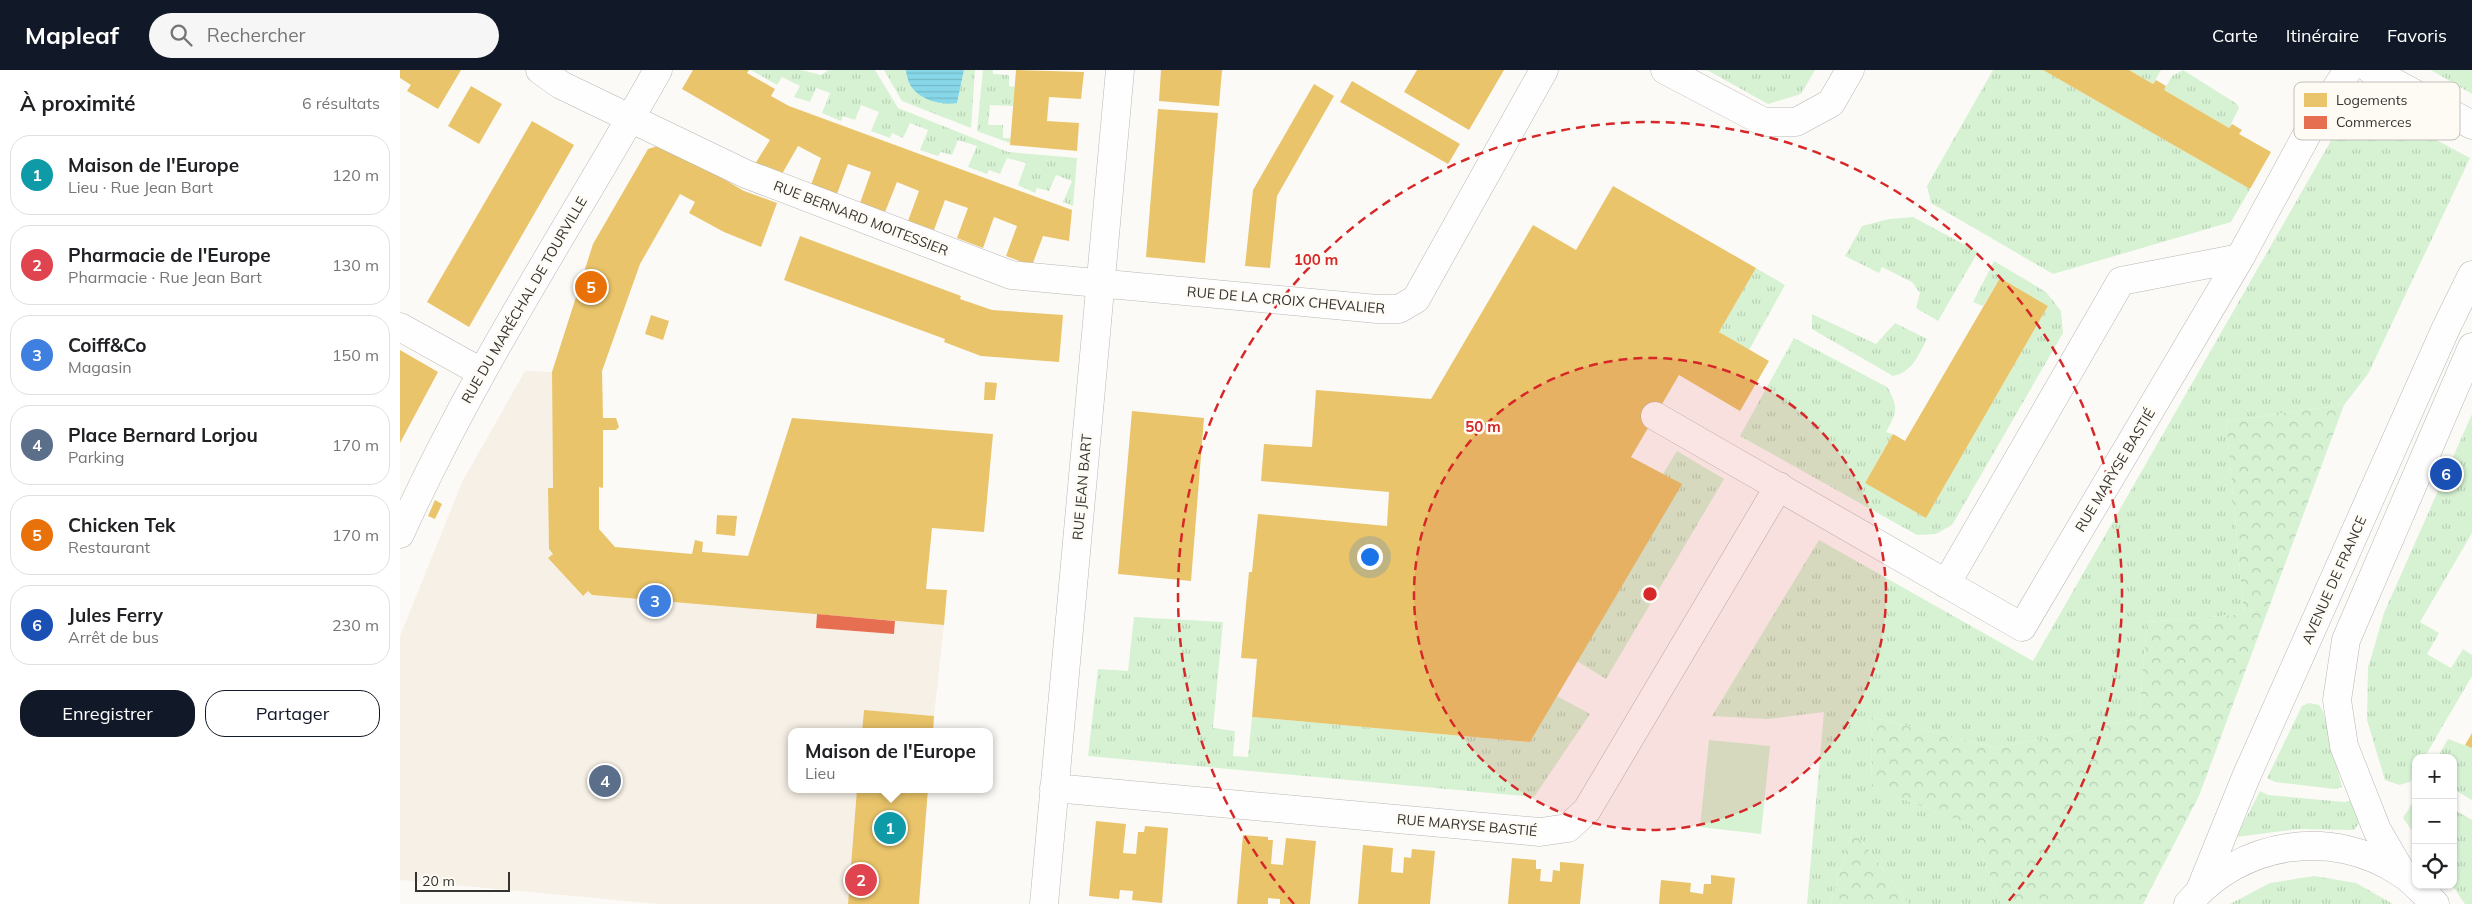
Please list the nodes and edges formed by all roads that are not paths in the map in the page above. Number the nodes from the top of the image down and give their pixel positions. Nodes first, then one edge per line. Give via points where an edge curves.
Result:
1 (540, 70) edge
2 (658, 70) edge
3 (1120, 70) edge
4 (1544, 70) edge
5 (1666, 70) edge
6 (1850, 70) edge
7 (2348, 70) edge
8 (2371, 70) edge
9 (2340, 82) edge
10 (2393, 82) edge
11 (2460, 118) edge
12 (631, 119) junction
13 (2472, 125) edge
14 (2304, 140) edge
15 (2240, 258) junction
16 (2472, 275) edge
17 (1101, 284) junction
18 (400, 326) edge
19 (2472, 347) edge
20 (481, 372) junction
21 (1655, 416) dead end
22 (1779, 486) junction
23 (400, 534) edge
24 (1946, 584) junction
25 (1054, 788) junction
26 (2402, 873) junction
27 (2195, 896) edge
28 (1044, 904) edge
29 (2435, 904) edge

1 - 12 street, RUE BERNARD MOITESSIER via 561,85
2 - 12 street, RUE DU MARÉCHAL DE TOURVILLE
3 - 17 street, RUE JEAN BART
4 - 17 street, RUE DE LA CROIX CHEVALIER via 1416,299 1400,309
5 - 6 street via 1764,122 1796,122 1831,103
7 - 9 street, RUE MARYSE BASTIÉ
8 - 10 street
11 - 13 street
12 - 17 street, RUE BERNARD MOITESSIER via 746,174 1011,275
12 - 20 street, RUE DU MARÉCHAL DE TOURVILLE
14 - 15 street, RUE MARYSE BASTIÉ
15 - 24 street via 2121,282
15 - 24 street, RUE MARYSE BASTIÉ via 2022,626
16 - 27 street, AVENUE DE FRANCE
17 - 25 street, RUE JEAN BART
18 - 20 street
19 - 26 street via 2346,640 2337,700 2344,746 2377,830
20 - 23 street, RUE DU MARÉCHAL DE TOURVILLE via 431,465
21 - 22 street, RUE MARYSE BASTIÉ
22 - 24 street, RUE MARYSE BASTIÉ
22 - 25 street, RUE MARYSE BASTIÉ via 1587,810 1568,828 1540,832
25 - 28 street, RUE JEAN BART
26 - 27 street via 2353,850 2299,844 2246,858
26 - 29 street

